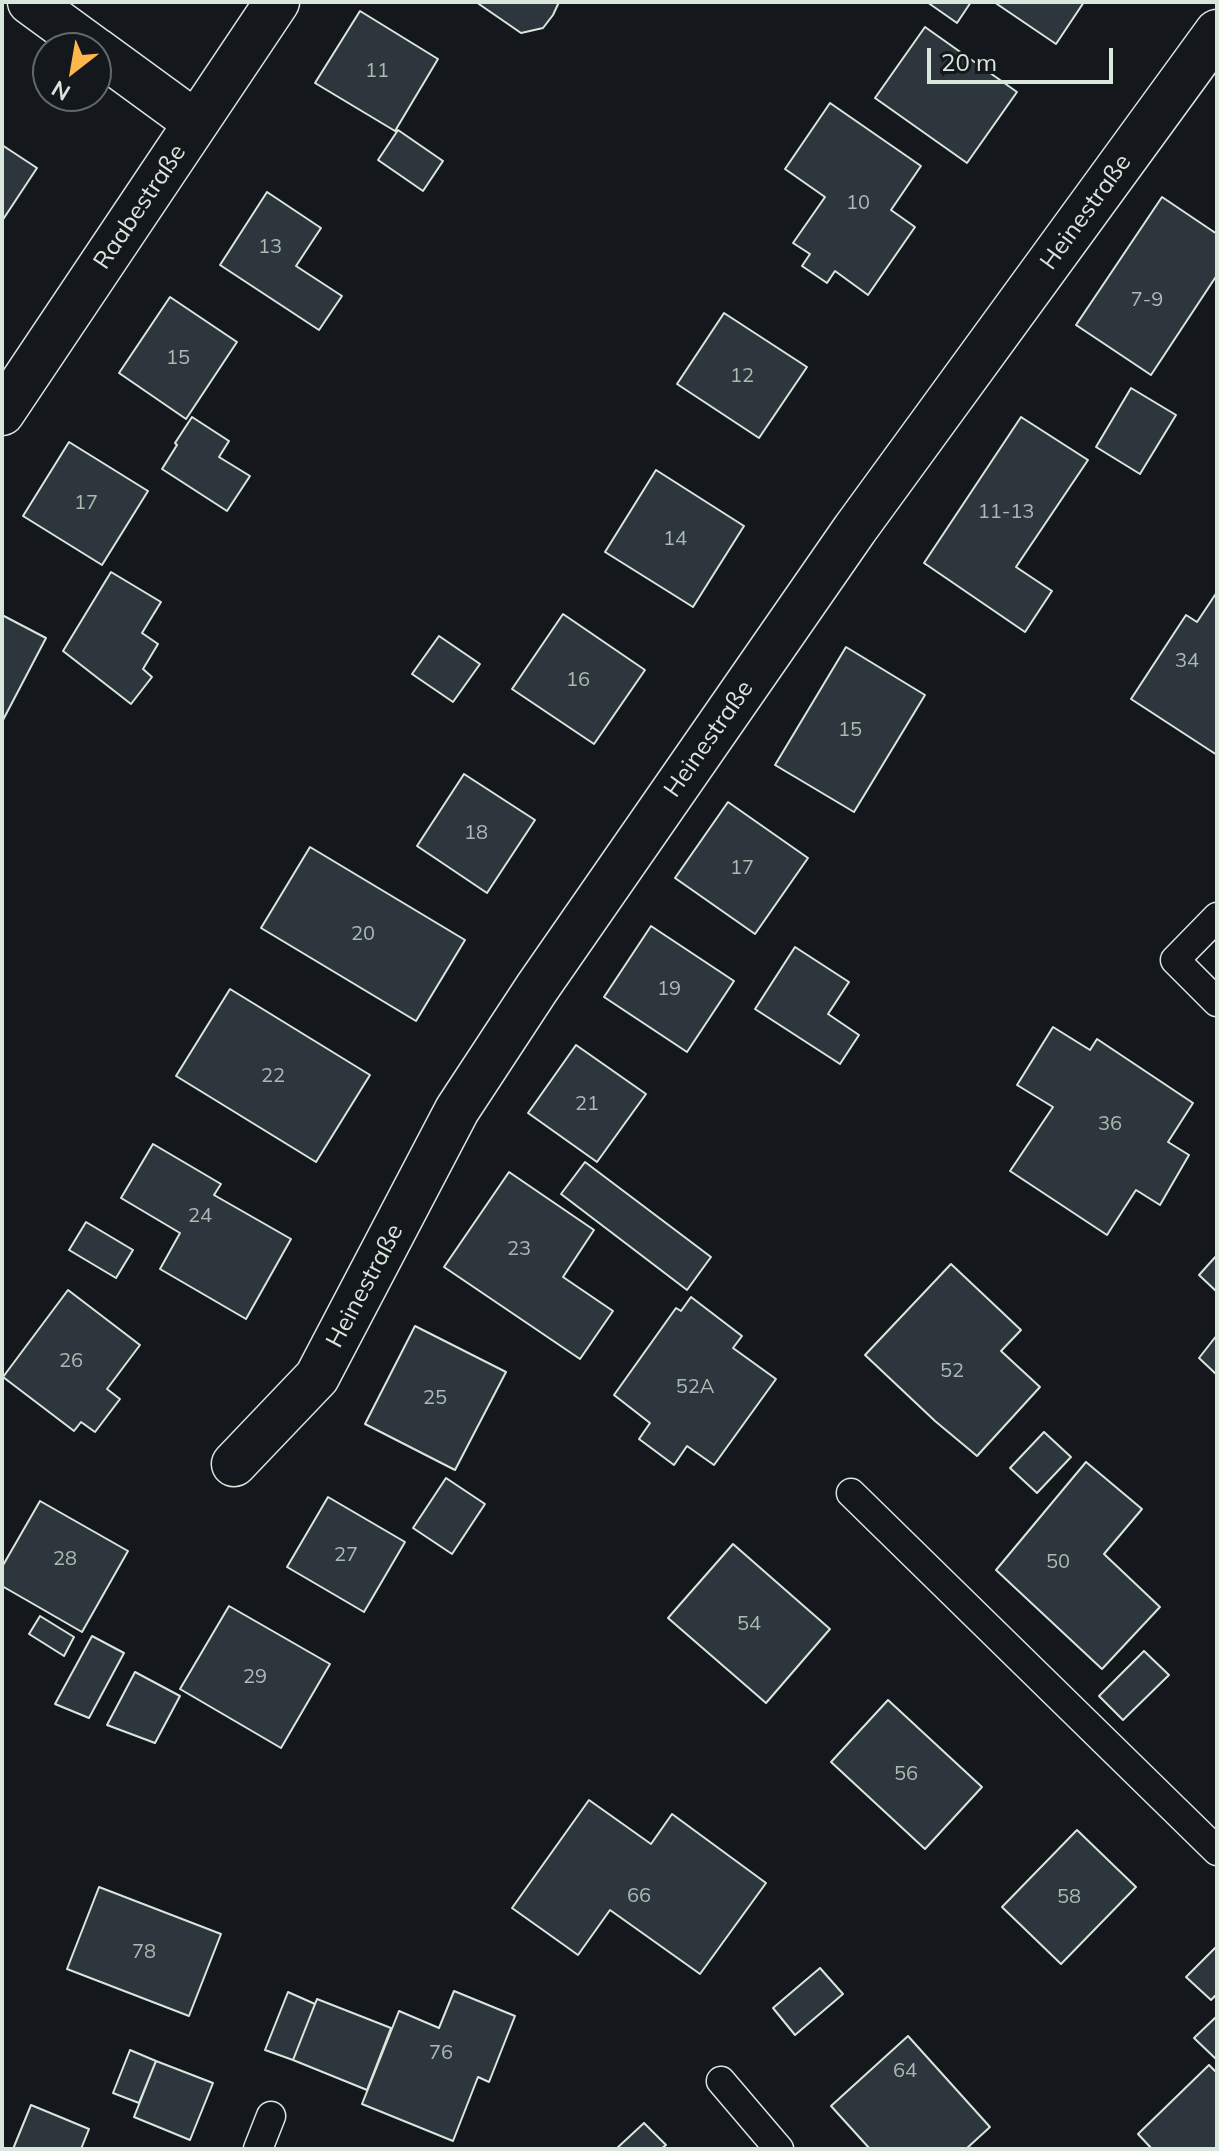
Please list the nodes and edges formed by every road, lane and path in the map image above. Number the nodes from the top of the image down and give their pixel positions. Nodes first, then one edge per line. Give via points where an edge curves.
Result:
1 (30, 2) edge
2 (277, 2) edge
3 (71, 32) edge
4 (1217, 32) edge
5 (112, 61) edge
6 (196, 123) junction
7 (2, 413) edge
8 (1217, 917) edge
9 (1217, 1002) edge
10 (234, 1464) dead end
11 (851, 1493) dead end
12 (1217, 1851) edge
13 (721, 2081) dead end
14 (271, 2116) dead end
15 (258, 2149) edge
16 (779, 2149) edge

1 - 3 street
2 - 6 street, Raabestraße
4 - 10 street, Heinestraße via 855,529 537,988 457,1110 317,1377
5 - 6 street
6 - 7 street, Raabestraße
8 - 9 lane via 1175,960
11 - 12 lane
13 - 16 lane
14 - 15 lane

